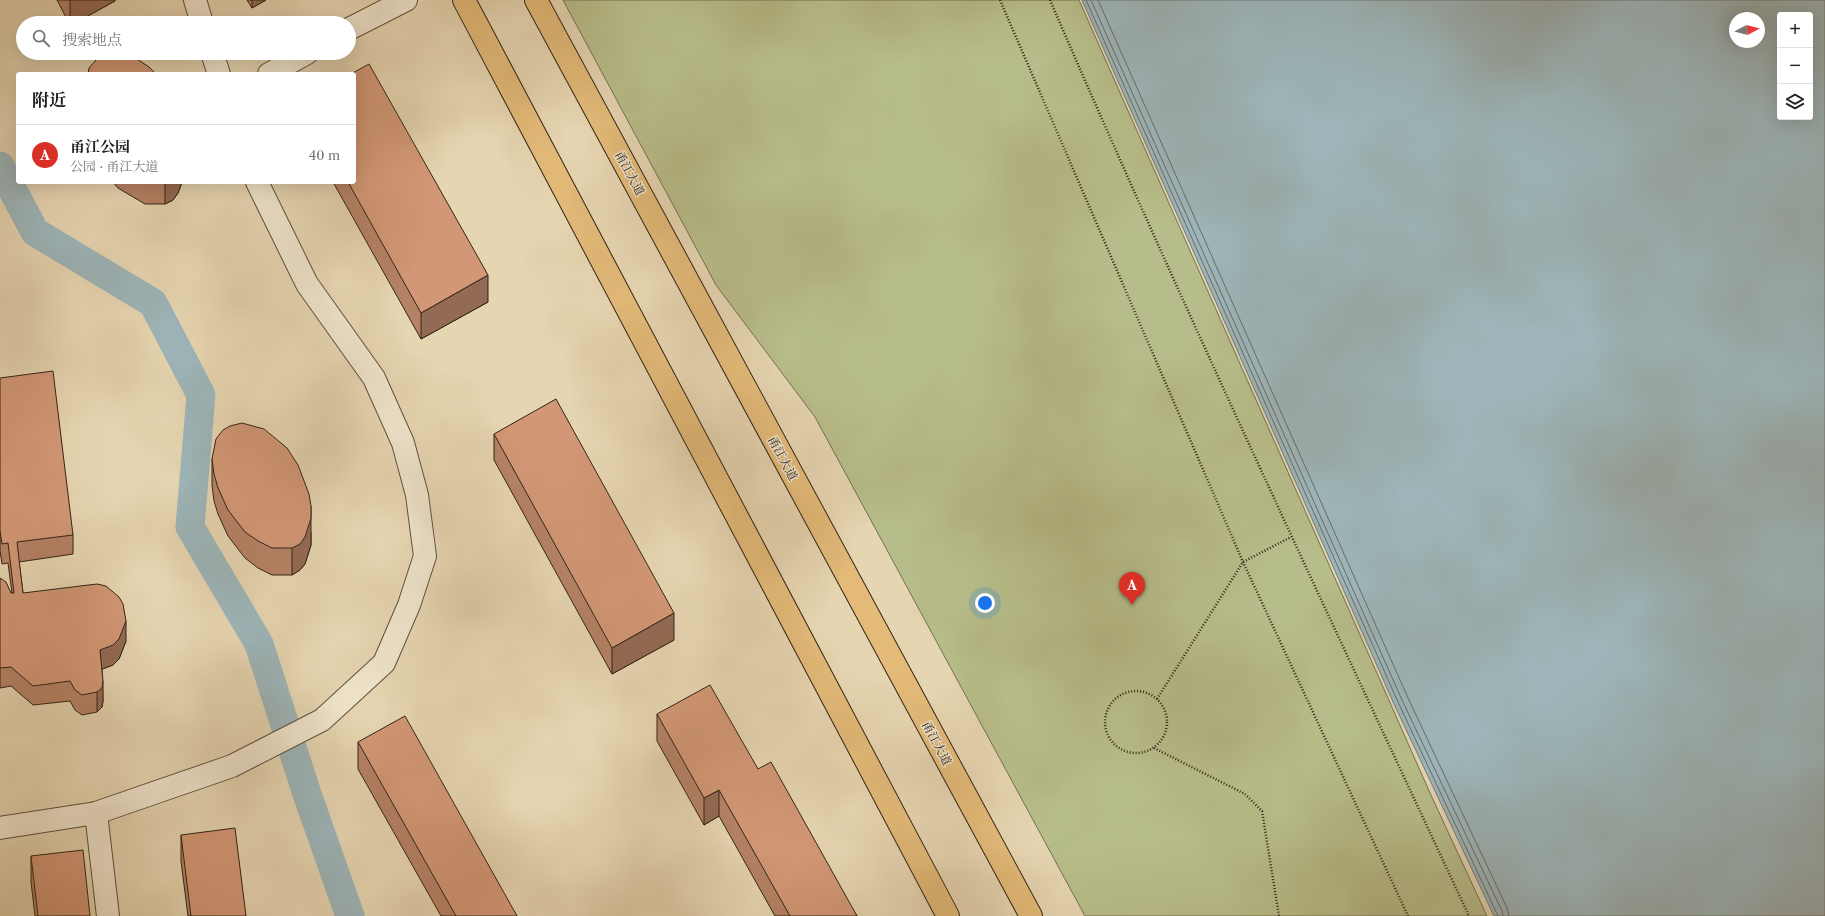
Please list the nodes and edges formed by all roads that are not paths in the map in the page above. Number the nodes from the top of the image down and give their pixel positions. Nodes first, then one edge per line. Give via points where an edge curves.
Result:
1 (195, 0) edge
2 (406, 0) edge
3 (464, 0) edge
4 (536, 0) edge
5 (200, 16) edge
6 (356, 26) edge
7 (214, 60) edge
8 (294, 60) edge
9 (217, 72) edge
10 (273, 72) edge
11 (258, 184) edge
12 (96, 813) junction
13 (0, 828) edge
14 (108, 916) edge
15 (948, 916) edge
16 (1031, 916) edge

1 - 5 lane
2 - 6 lane
3 - 15 main road
4 - 16 main road, 甬江大道
7 - 9 lane
8 - 10 lane
11 - 12 lane via 307,284 374,378 403,443 417,495 425,556 410,605 384,663 322,720 232,766
12 - 13 lane
12 - 14 lane

